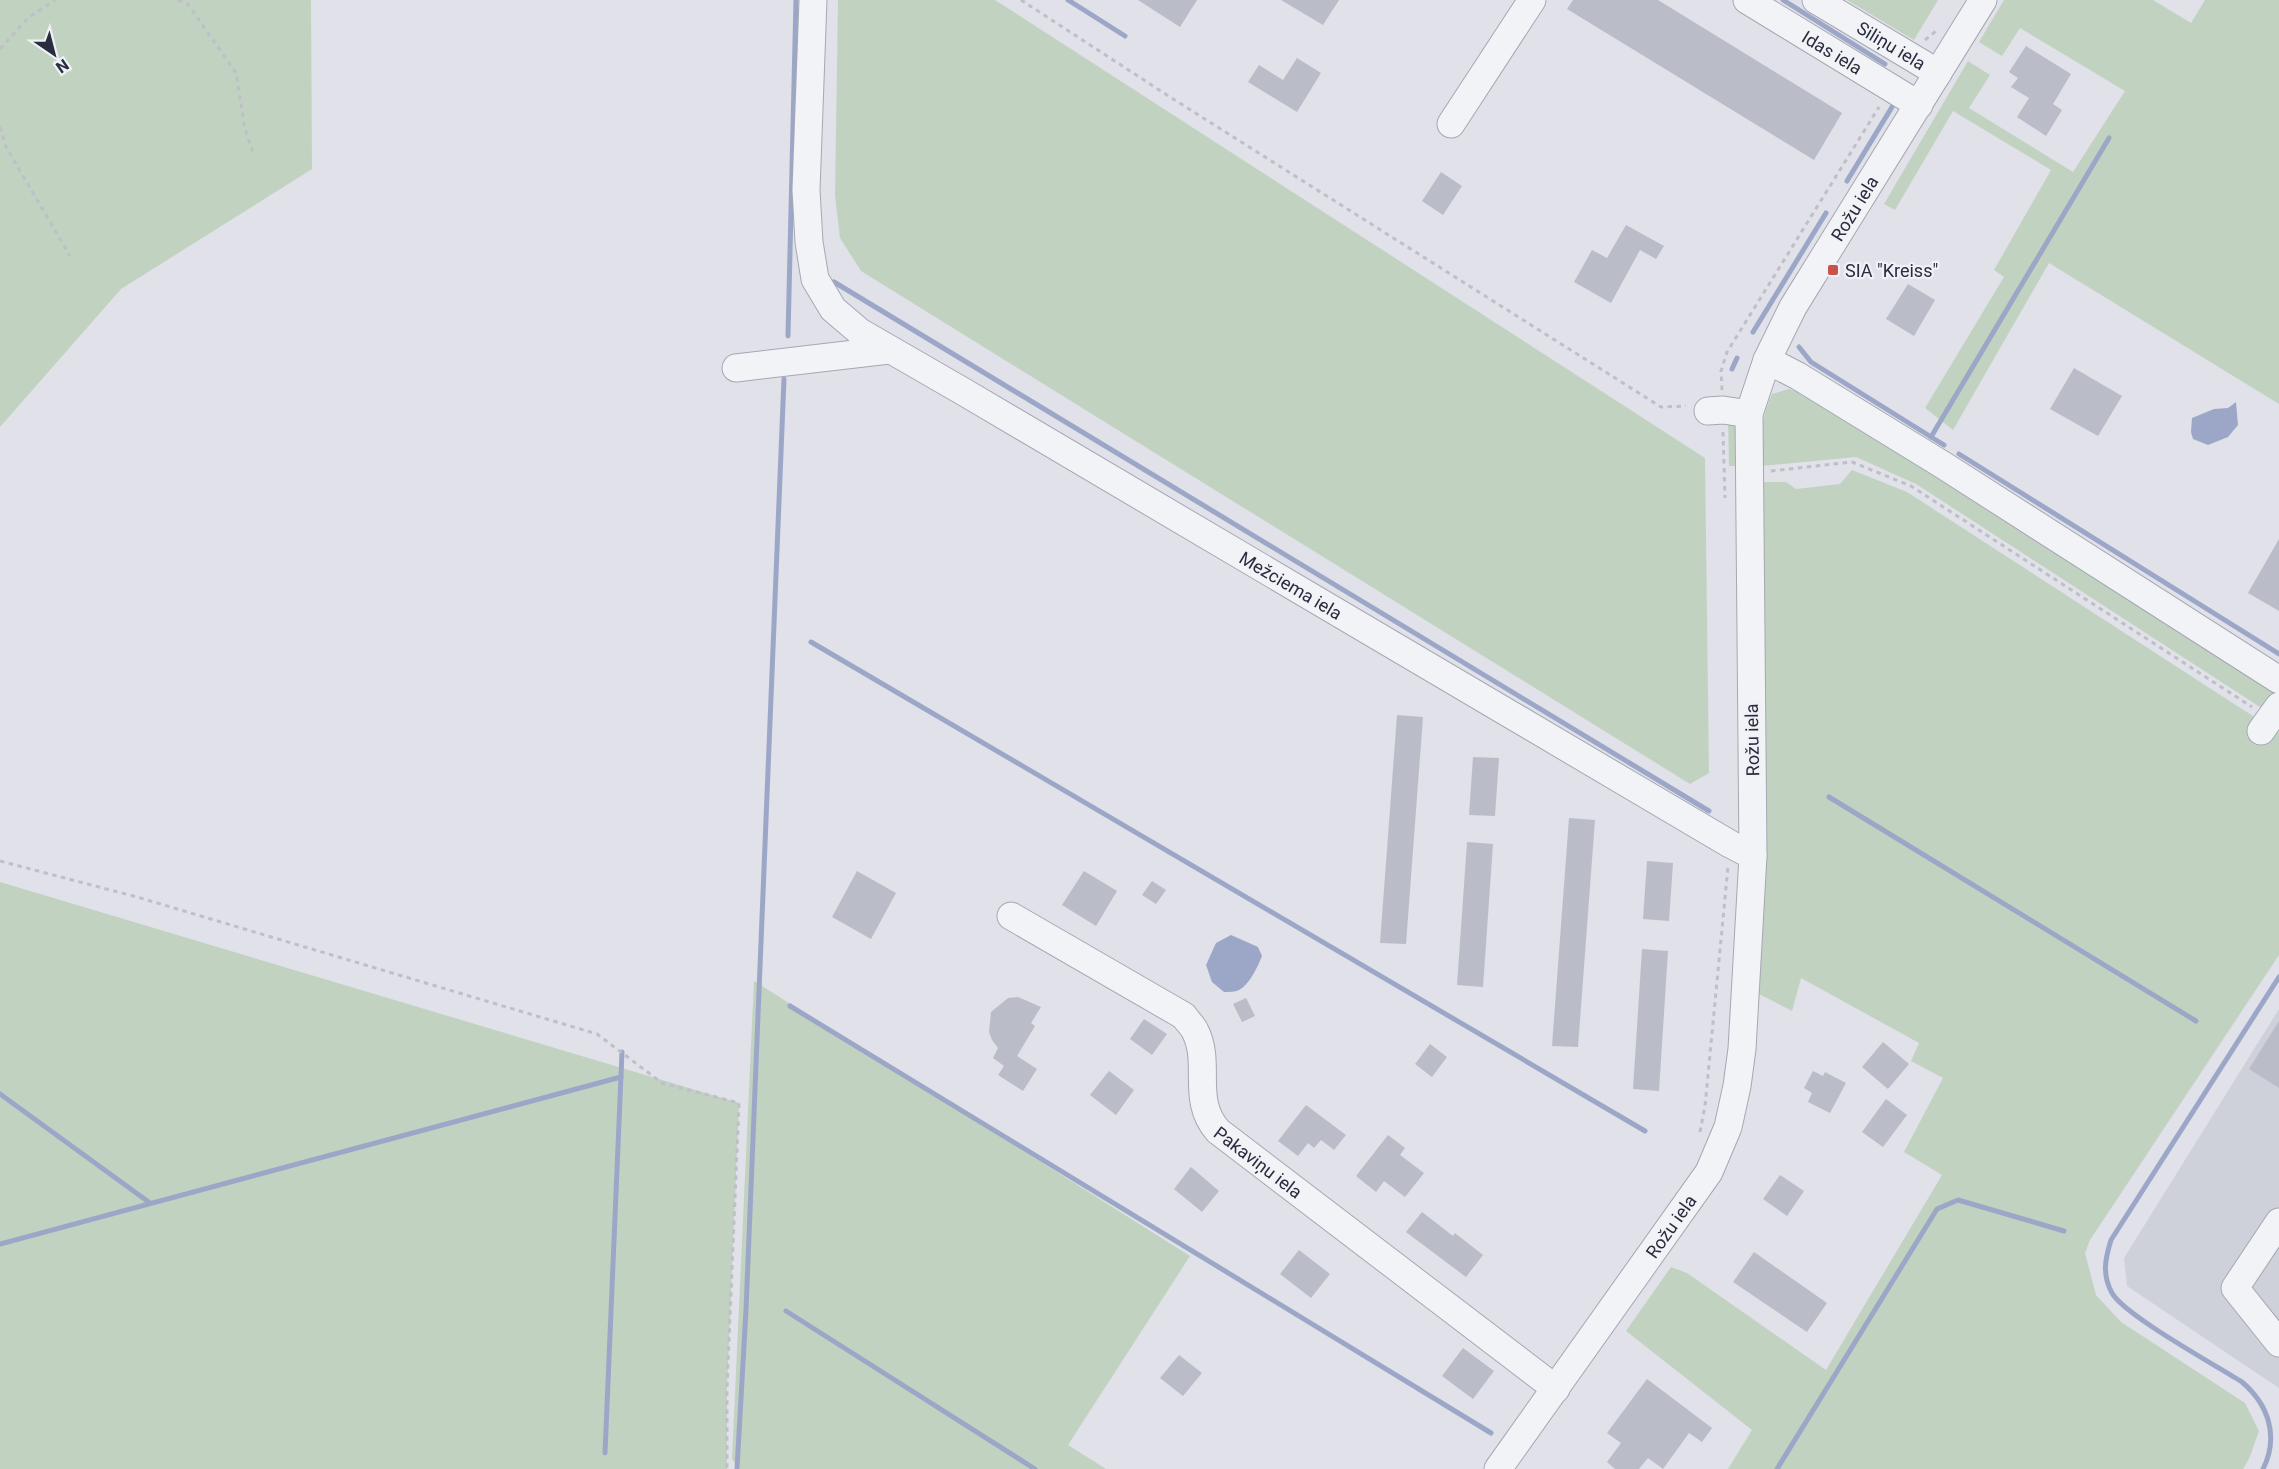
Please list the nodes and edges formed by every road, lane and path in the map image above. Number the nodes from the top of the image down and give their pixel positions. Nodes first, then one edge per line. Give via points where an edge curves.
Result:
1 (55, 0) edge
2 (178, 0) edge
3 (813, 0) edge
4 (1021, 0) edge
5 (1533, 0) edge
6 (1747, 0) edge
7 (1816, 0) edge
8 (1983, 0) edge
9 (1943, 24) dead end
10 (0, 49) edge
11 (1910, 57) junction
12 (1938, 73) junction
13 (1891, 88) junction
14 (1919, 105) junction
15 (1451, 124) dead end
16 (0, 126) edge
17 (254, 156) dead end
18 (70, 256) dead end
19 (889, 350) junction
20 (1767, 360) junction
21 (736, 368) dead end
22 (1726, 412) junction
23 (1737, 473) junction
24 (1726, 508) dead end
25 (2279, 680) edge
26 (2270, 719) edge
27 (1730, 844) junction
28 (1753, 856) junction
29 (0, 861) edge
30 (1011, 916) dead end
31 (1697, 1140) dead end
32 (2279, 1222) edge
33 (2279, 1343) edge
34 (1556, 1389) junction
35 (726, 1469) edge
36 (1497, 1469) edge

1 - 10 path via 28,18
2 - 17 path via 188,4 236,73 245,129
3 - 19 street, Mežciema iela via 806,190 815,279 833,309
4 - 22 path via 1661,407 1690,406
5 - 15 street
6 - 13 street, Idas iela
7 - 11 street, Siliņu iela
8 - 12 street, Rožu iela
9 - 11 path
11 - 12 street, Siliņu iela
12 - 14 street, Rožu iela
13 - 14 street, Idas iela
13 - 22 path via 1727,352 1721,371
14 - 20 street, Rožu iela via 1793,307
16 - 18 path via 6,147
19 - 21 street
19 - 27 street, Mežciema iela
20 - 22 street, Rožu iela
20 - 25 street via 1933,459
22 - 23 street, Rožu iela
22 - 23 path
23 - 24 path
23 - 26 path via 1852,462 1911,486
23 - 28 street, Rožu iela
27 - 28 street, Mežciema iela
27 - 31 path via 1705,1106
28 - 34 street, Rožu iela via 1742,1049 1728,1127 1709,1172
29 - 35 path via 149,900 597,1034 662,1083 739,1103
30 - 34 street, Pakaviņu iela via 1184,1016 1195,1030 1200,1047 1203,1105 1208,1120 1218,1131
32 - 33 street via 2235,1288
34 - 36 street, Rožu iela

